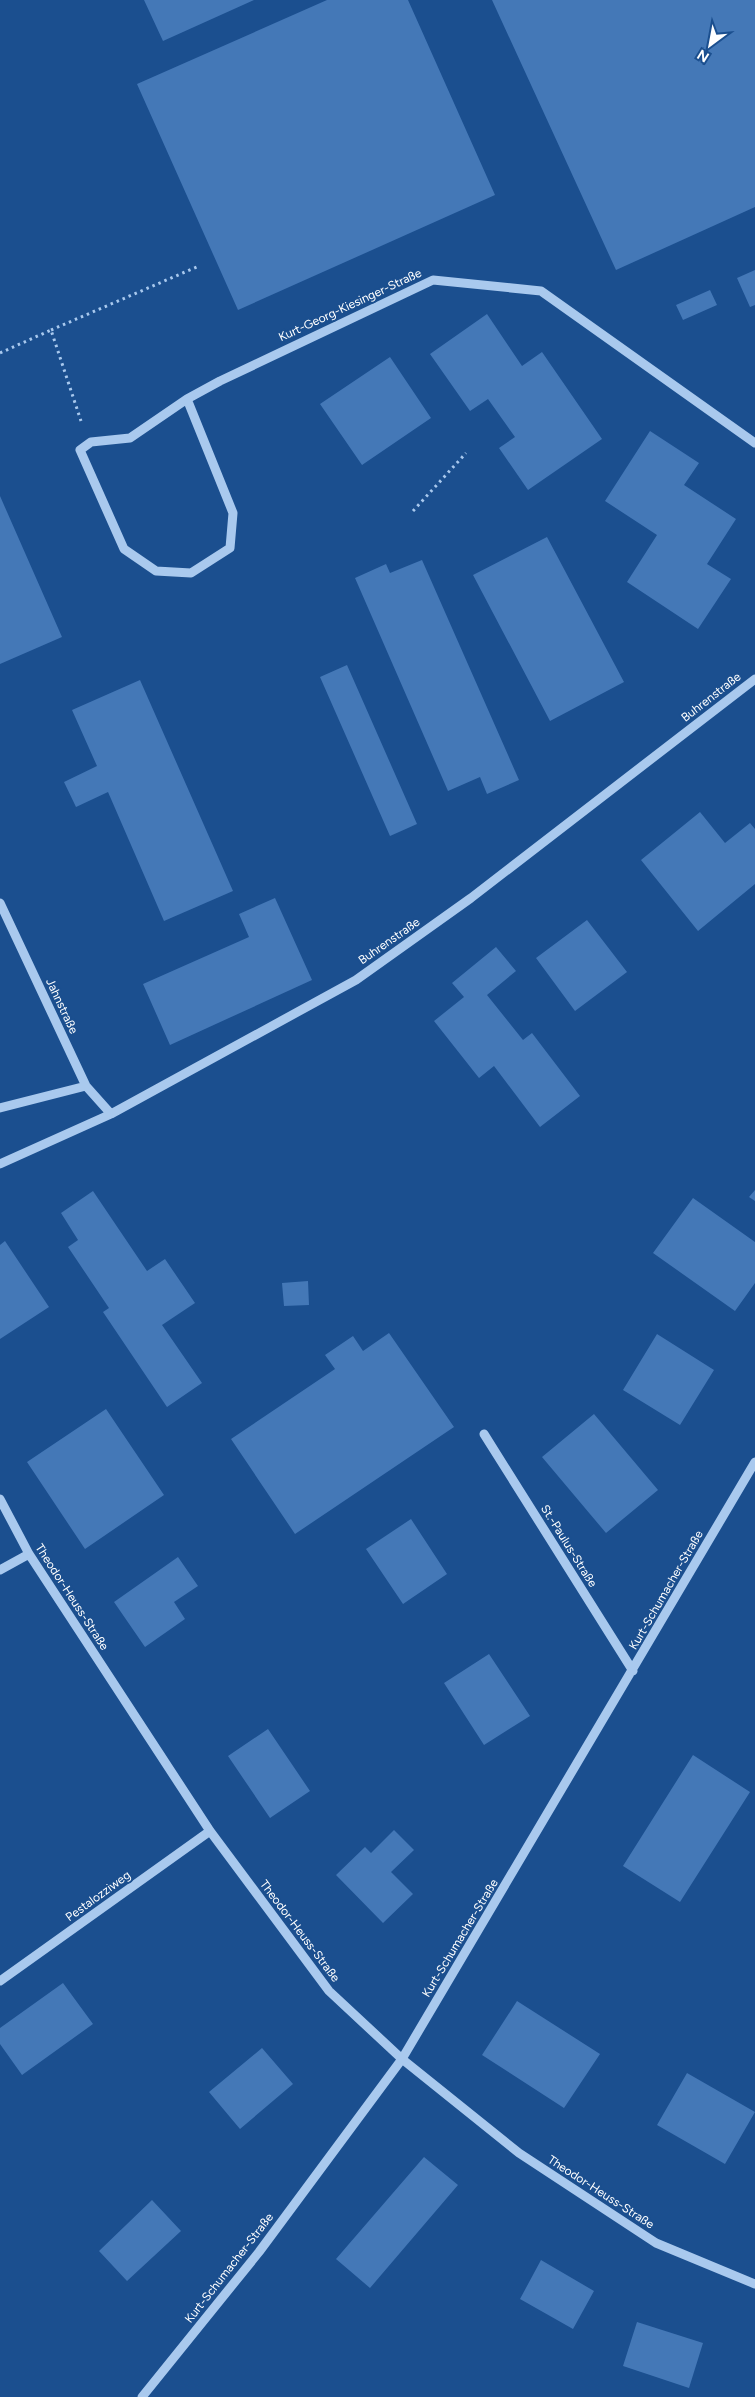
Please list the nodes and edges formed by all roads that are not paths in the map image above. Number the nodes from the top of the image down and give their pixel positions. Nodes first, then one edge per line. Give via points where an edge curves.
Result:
1 (187, 399) junction
2 (755, 443) edge
3 (755, 679) edge
4 (0, 903) edge
5 (86, 1086) junction
6 (0, 1108) edge
7 (111, 1114) junction
8 (0, 1164) edge
9 (484, 1434) dead end
10 (755, 1462) edge
11 (0, 1499) edge
12 (29, 1554) junction
13 (0, 1570) edge
14 (633, 1671) junction
15 (210, 1831) junction
16 (0, 1981) edge
17 (402, 2059) junction
18 (755, 2284) edge
19 (142, 2397) edge

1 - 1 street, Kurt-Georg-Kiesinger-Straße via 130,438 91,442 80,450 124,549 156,571 191,573 230,548 233,513
1 - 2 street, Kurt-Georg-Kiesinger-Straße via 433,280 541,291
3 - 7 street, Buhrenstraße via 471,898 356,980
4 - 5 street, Jahnstraße
5 - 6 street
5 - 7 street, Jahnstraße
7 - 8 street, Buhrenstraße
9 - 14 street, St.-Paulus-Straße
10 - 14 street, Kurt-Schumacher-Straße
11 - 12 street, Theodor-Heuss-Straße
12 - 13 street
12 - 15 street, Theodor-Heuss-Straße
14 - 17 street, Kurt-Schumacher-Straße
15 - 16 street, Pestalozziweg
15 - 17 street, Theodor-Heuss-Straße via 328,1991
17 - 18 street, Theodor-Heuss-Straße via 520,2153 656,2243
17 - 19 street, Kurt-Schumacher-Straße via 259,2252

